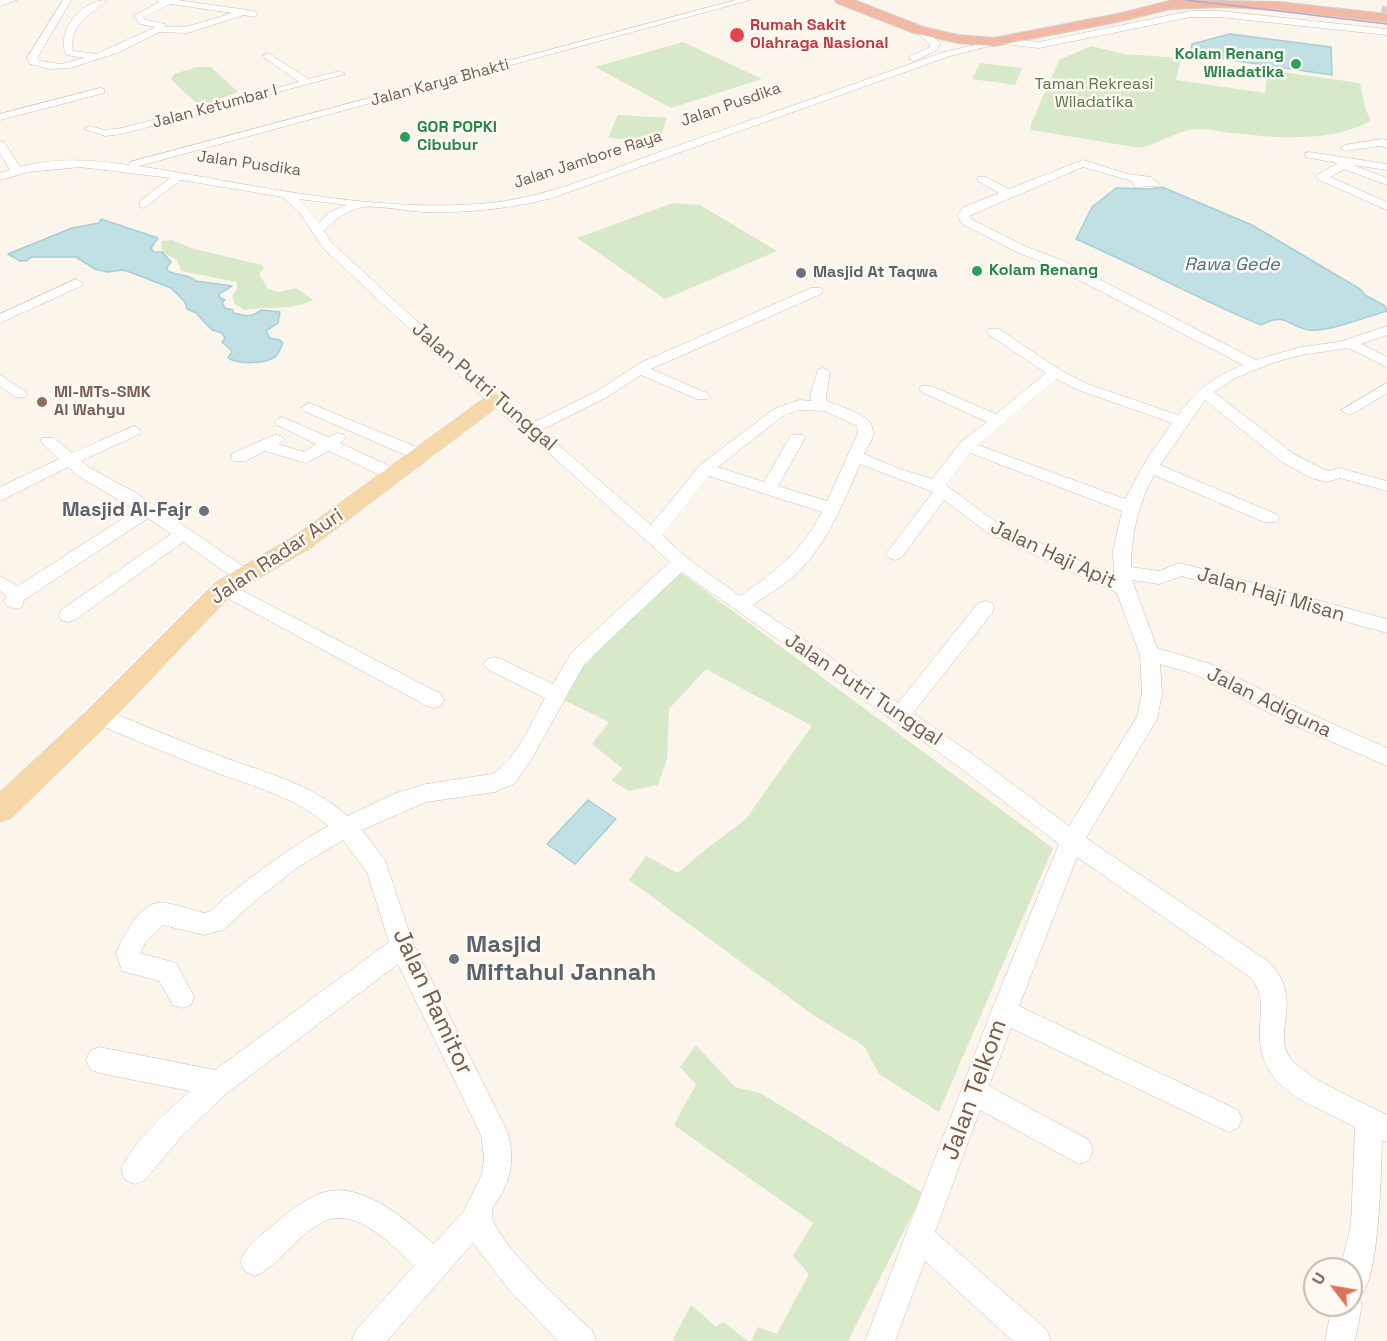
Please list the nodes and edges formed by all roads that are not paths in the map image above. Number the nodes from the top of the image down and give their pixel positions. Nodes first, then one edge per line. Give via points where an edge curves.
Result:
1 (14, 0) edge
2 (67, 0) edge
3 (103, 0) edge
4 (157, 0) edge
5 (746, 0) edge
6 (842, 0) edge
7 (1189, 0) edge
8 (1272, 0) edge
9 (1332, 0) edge
10 (169, 1) edge
11 (0, 3) edge
12 (1171, 5) junction
13 (1385, 13) edge
14 (160, 28) junction
15 (919, 30) junction
16 (1387, 32) edge
17 (999, 41) junction
18 (268, 56) dead end
19 (96, 57) junction
20 (340, 74) dead end
21 (307, 83) junction
22 (100, 90) dead end
23 (0, 117) edge
24 (89, 129) dead end
25 (1385, 143) edge
26 (0, 144) edge
27 (1345, 148) dead end
28 (1309, 154) dead end
29 (636, 160) junction
30 (134, 164) junction
31 (109, 166) junction
32 (1387, 167) edge
33 (16, 170) junction
34 (0, 177) edge
35 (178, 177) junction
36 (982, 179) dead end
37 (1137, 179) dead end
38 (1387, 182) edge
39 (345, 193) junction
40 (287, 194) junction
41 (1009, 194) junction
42 (323, 198) junction
43 (366, 202) junction
44 (144, 204) dead end
45 (1387, 206) edge
46 (305, 211) junction
47 (318, 231) junction
48 (76, 283) dead end
49 (816, 291) dead end
50 (0, 319) edge
51 (1387, 330) edge
52 (994, 332) dead end
53 (1350, 344) junction
54 (1387, 363) edge
55 (1255, 365) junction
56 (640, 369) junction
57 (823, 372) dead end
58 (1055, 373) junction
59 (0, 379) edge
60 (1387, 387) edge
61 (926, 389) dead end
62 (1205, 392) junction
63 (21, 394) dead end
64 (702, 396) dead end
65 (494, 400) junction
66 (824, 407) junction
67 (1349, 410) dead end
68 (998, 421) junction
69 (1181, 421) junction
70 (290, 426) junction
71 (352, 427) junction
72 (531, 429) junction
73 (134, 431) dead end
74 (797, 438) dead end
75 (48, 441) dead end
76 (329, 444) junction
77 (265, 445) junction
78 (967, 446) junction
79 (418, 454) junction
80 (855, 456) junction
81 (239, 457) dead end
82 (67, 460) junction
83 (1150, 467) junction
84 (706, 469) junction
85 (392, 474) junction
86 (1387, 486) edge
87 (940, 488) junction
88 (3, 490) edge
89 (768, 490) junction
90 (1131, 507) junction
91 (832, 509) junction
92 (148, 510) junction
93 (1270, 518) dead end
94 (182, 535) junction
95 (651, 537) junction
96 (895, 554) dead end
97 (681, 562) junction
98 (1123, 580) junction
99 (0, 582) edge
100 (234, 582) junction
101 (740, 606) junction
102 (985, 608) dead end
103 (68, 615) dead end
104 (1387, 626) edge
105 (1150, 656) junction
106 (494, 664) dead end
107 (558, 695) junction
108 (434, 700) dead end
109 (900, 715) junction
110 (99, 716) junction
111 (1387, 757) edge
112 (0, 810) edge
113 (346, 827) junction
114 (1072, 841) junction
115 (402, 946) junction
116 (182, 996) dead end
117 (1004, 1012) junction
118 (99, 1060) dead end
119 (218, 1083) junction
120 (974, 1092) junction
121 (1229, 1119) dead end
122 (1378, 1124) edge
123 (1079, 1150) dead end
124 (135, 1170) dead end
125 (477, 1216) junction
126 (920, 1238) junction
127 (1358, 1257) edge
128 (255, 1261) dead end
129 (435, 1265) junction
130 (1345, 1317) edge
131 (367, 1341) edge
132 (580, 1341) edge
133 (880, 1341) edge
134 (1035, 1341) edge
135 (1340, 1341) edge

1 - 11 street
2 - 19 street via 32,61 60,67
3 - 19 street via 75,19 69,36 69,53
4 - 10 street
5 - 30 street, Jalan Karya Bhakti
6 - 15 highway
7 - 12 highway, Jalan Jambore Raya
8 - 13 highway
9 - 13 highway
10 - 14 street via 137,17
10 - 14 street via 249,13 187,30
12 - 13 highway via 1253,2
12 - 17 highway, Jalan Jambore Raya
14 - 19 street
15 - 17 highway, Jalan Jambore Raya via 958,39
15 - 29 street, Jalan Pusdika via 935,43 928,52
16 - 17 street via 1204,14 1182,15 1039,45
17 - 29 street, Jalan Jambore Raya via 948,54
18 - 21 street
20 - 21 street, Jalan Ketumbar I
21 - 24 street, Jalan Ketumbar I via 122,131 105,133
22 - 23 street via 45,110
25 - 27 street
26 - 33 street
28 - 32 street
29 - 39 street, Jalan Pusdika via 503,198 431,199
29 - 43 street, Jalan Jambore Raya via 511,204 475,208
30 - 31 street, Jalan Pusdika
30 - 39 street, Jalan Pusdika
31 - 33 street, Jalan Jambore Raya via 56,163
31 - 35 street, Jalan Jambore Raya
33 - 34 street, Jalan Jambore Raya
35 - 40 street, Jalan Jambore Raya
35 - 44 street
36 - 41 street
37 - 41 street via 1083,163
38 - 45 street via 1345,166 1321,177
39 - 42 street
40 - 42 street, Jalan Jambore Raya
40 - 46 street, Jalan Putri Tunggal
41 - 55 street via 968,210 964,219
42 - 43 street, Jalan Jambore Raya
42 - 46 street
43 - 47 street via 332,216
46 - 47 street, Jalan Putri Tunggal
47 - 65 street, Jalan Putri Tunggal via 327,245
48 - 50 street
49 - 56 street
51 - 53 street
52 - 58 street
53 - 54 street
53 - 55 street via 1287,354
55 - 62 street via 1228,376
56 - 64 street
56 - 72 street via 602,394
57 - 66 street via 818,397
58 - 68 street
58 - 69 street via 1096,393
59 - 63 street
60 - 67 street
61 - 68 street
62 - 69 street
62 - 86 street via 1288,458 1317,474 1327,477 1339,472
65 - 72 street, Jalan Putri Tunggal
65 - 79 main road, Jalan Radar Auri
66 - 80 street via 854,417 864,425 866,433
66 - 84 street via 790,406
68 - 78 street
69 - 83 street
70 - 71 street via 316,411
70 - 76 street
70 - 77 street
71 - 76 street
71 - 79 street
72 - 95 street, Jalan Putri Tunggal
73 - 82 street
74 - 89 street
75 - 82 street
76 - 77 street via 304,459
76 - 85 street
77 - 81 street
78 - 87 street
78 - 90 street
79 - 85 main road, Jalan Radar Auri
80 - 87 street, Jalan Haji Apit
80 - 91 street
82 - 88 street
82 - 92 street
83 - 90 street
83 - 93 street
84 - 89 street
84 - 95 street
85 - 100 main road, Jalan Radar Auri via 304,541
87 - 96 street
87 - 98 street, Jalan Haji Apit via 994,529
89 - 91 street
90 - 98 street via 1122,551
91 - 101 street via 792,567
92 - 94 street
92 - 99 street via 18,599
94 - 100 street
94 - 103 street
95 - 97 street, Jalan Putri Tunggal
97 - 101 street, Jalan Putri Tunggal
97 - 107 street via 578,658
98 - 104 street, Jalan Haji Misan via 1169,577 1180,569
98 - 105 street, Jalan Telkom
100 - 108 street
100 - 110 main road, Jalan Radar Auri via 169,641
101 - 109 street, Jalan Putri Tunggal
102 - 109 street
105 - 111 street, Jalan Adiguna via 1166,656 1197,668
105 - 114 street, Jalan Telkom via 1152,694 1147,719
106 - 107 street
107 - 113 street via 507,777 495,783 426,793
109 - 114 street, Jalan Putri Tunggal
110 - 112 main road, Jalan Radar Auri
110 - 113 street, Jalan Ramitor via 279,785 312,801
113 - 115 street, Jalan Ramitor via 377,867
113 - 116 street via 290,860 215,922 204,924 159,913 137,935 128,953 131,963 167,971
114 - 117 street, Jalan Telkom
114 - 122 street, Jalan Putri Tunggal via 1268,976 1275,995 1272,1049 1280,1068 1291,1078
115 - 119 street
115 - 125 street, Jalan Ramitor via 494,1133 497,1171
117 - 120 street, Jalan Telkom
117 - 121 street
118 - 119 street
119 - 124 street via 172,1126
120 - 123 street
120 - 126 street, Jalan Telkom
122 - 127 street
125 - 129 street, Jalan Ramitor
125 - 132 street via 479,1229 497,1256
126 - 133 street, Jalan Telkom
126 - 134 street
128 - 129 street via 300,1220 329,1205 352,1207 374,1216
129 - 131 street, Jalan Ramitor
130 - 135 street

